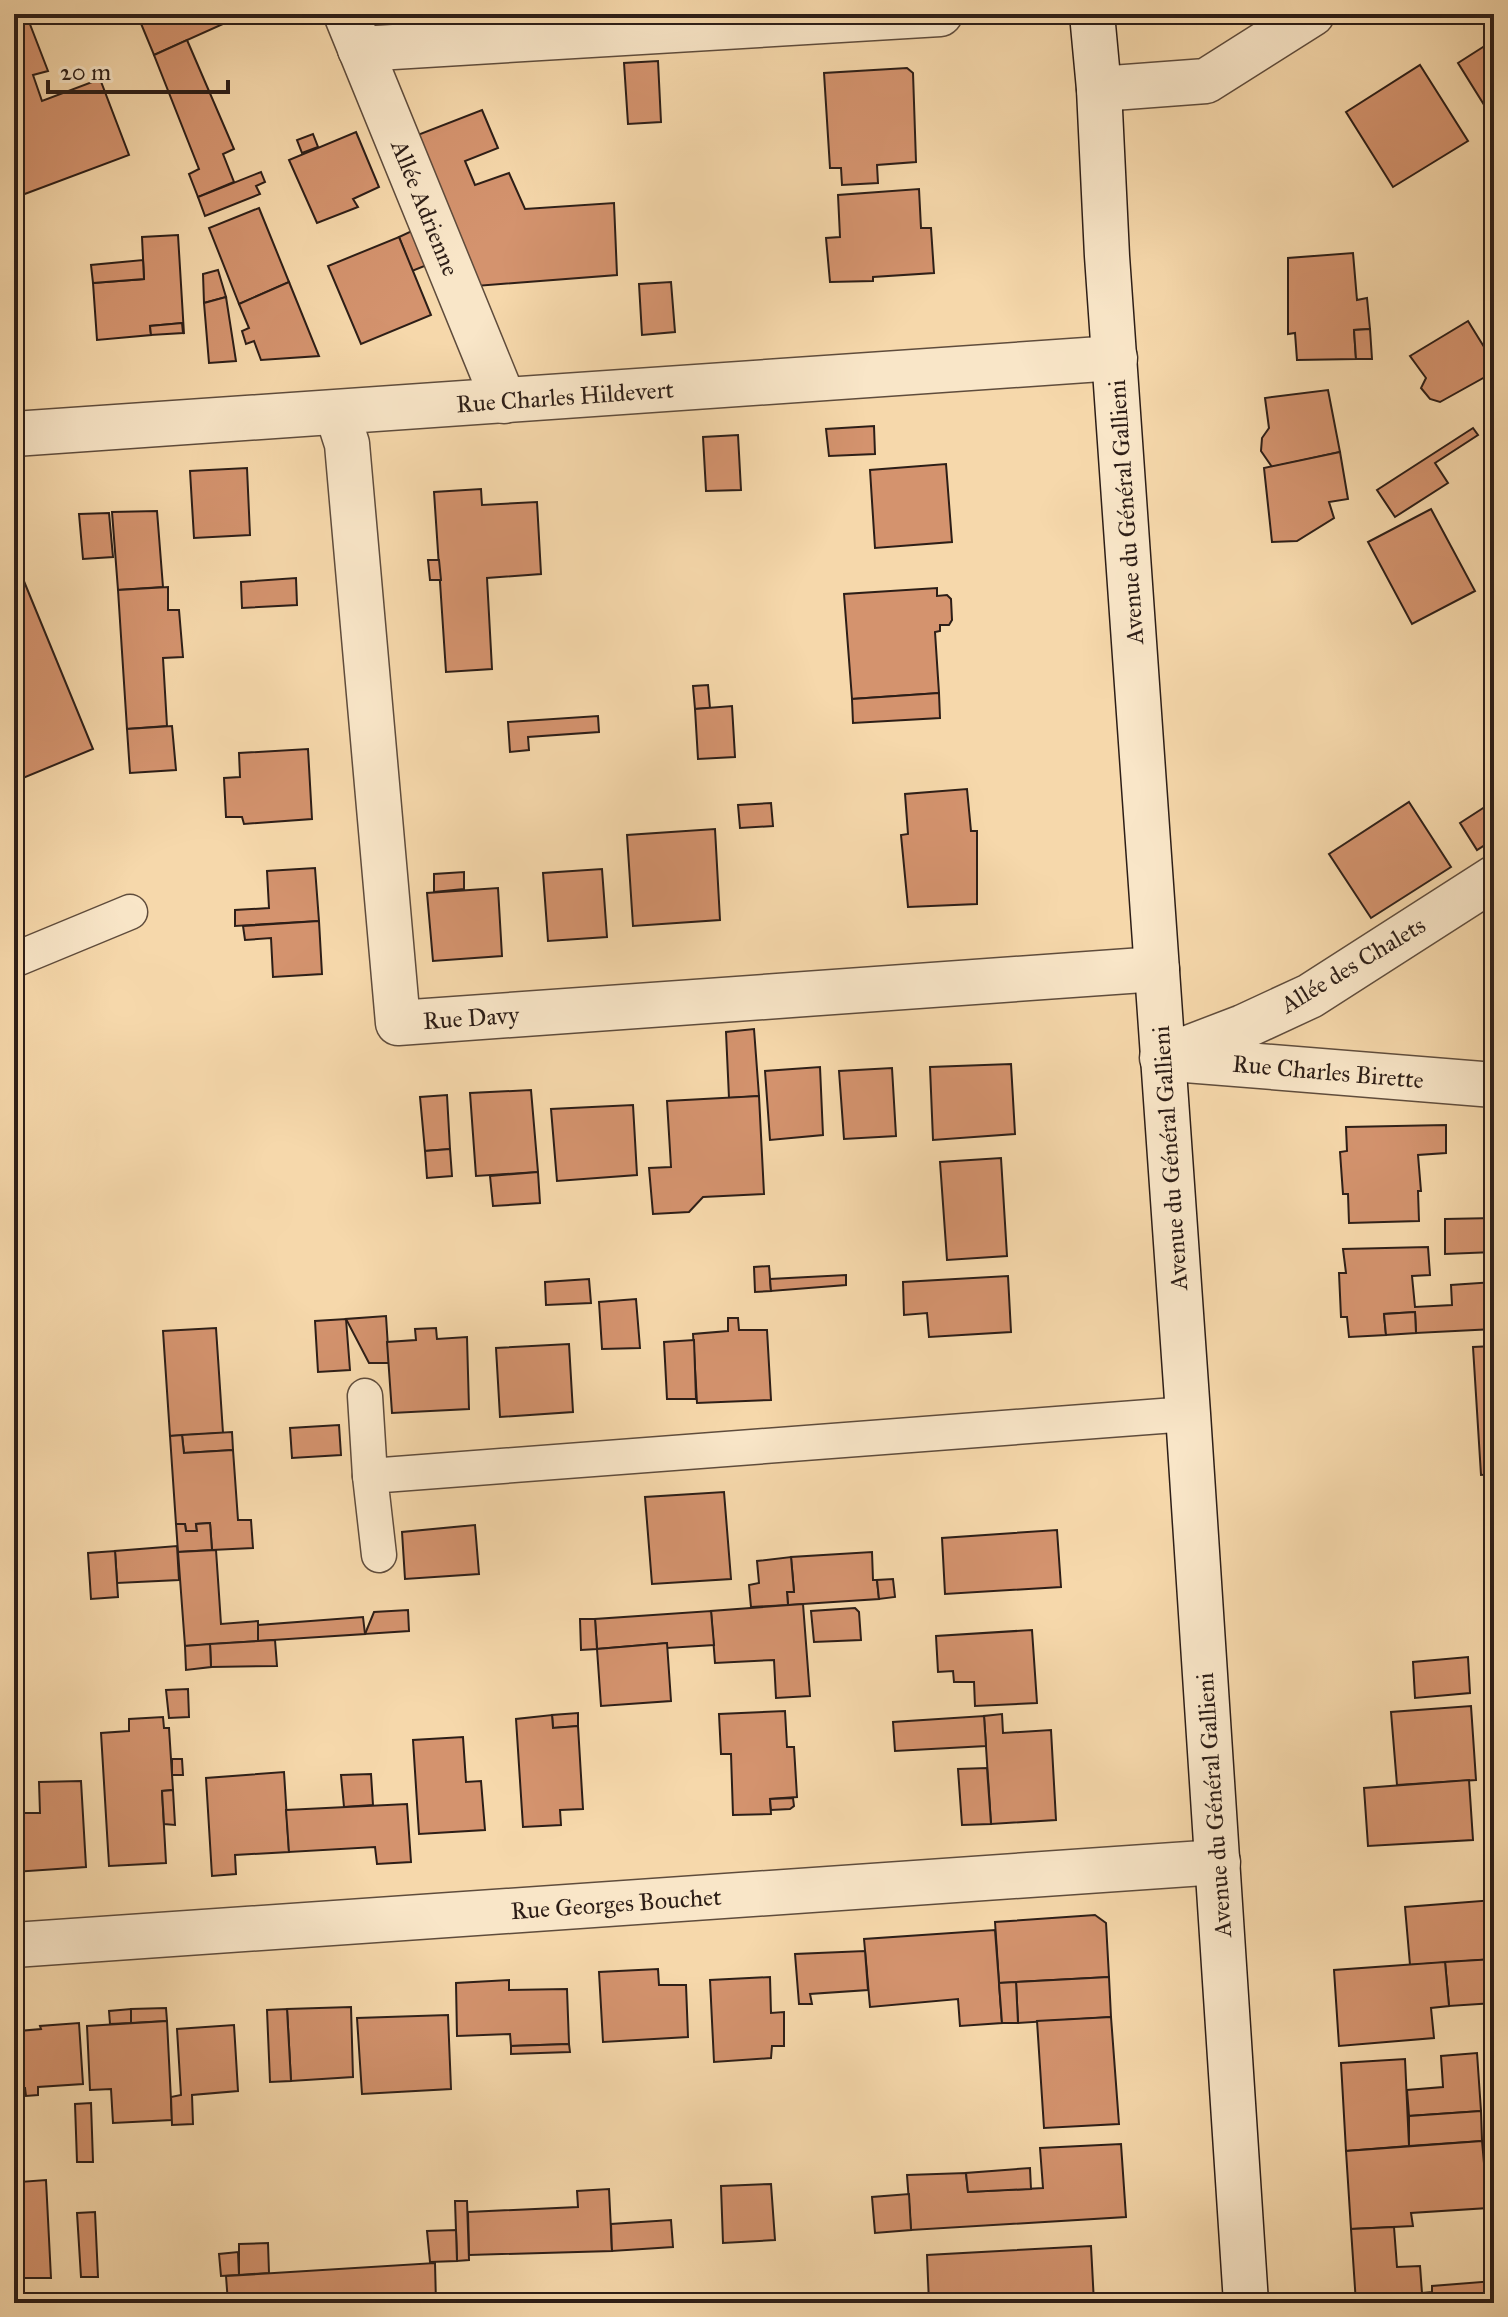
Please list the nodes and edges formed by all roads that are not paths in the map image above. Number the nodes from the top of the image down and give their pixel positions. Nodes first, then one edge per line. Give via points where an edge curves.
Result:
1 (940, 14) edge
2 (1092, 14) edge
3 (1312, 14) edge
4 (353, 32) edge
5 (1099, 89) junction
6 (1115, 358) junction
7 (504, 401) junction
8 (337, 413) junction
9 (14, 434) edge
10 (1494, 878) edge
11 (130, 912) dead end
12 (14, 960) edge
13 (1157, 969) junction
14 (1162, 1058) junction
15 (1494, 1085) edge
16 (365, 1396) dead end
17 (1188, 1414) junction
18 (370, 1476) junction
19 (379, 1555) dead end
20 (1218, 1862) junction
21 (14, 1945) edge
22 (1246, 2303) edge

1 - 4 street
2 - 5 street, Avenue du Général Gallieni
3 - 5 street via 1206,81
4 - 7 street, Allée Adrienne
5 - 6 street, Avenue du Général Gallieni
6 - 7 street, Rue Charles Hildevert
6 - 13 street, Avenue du Général Gallieni
7 - 8 street, Rue Charles Hildevert
8 - 9 street, Rue Charles Hildevert
8 - 13 street, Rue Davy via 347,444 398,1023
10 - 14 street, Allée des Chalets via 1310,996
11 - 12 lane
13 - 14 street, Avenue du Général Gallieni
14 - 15 street, Rue Charles Birette
14 - 17 street, Avenue du Général Gallieni
16 - 18 lane
17 - 18 lane
17 - 20 street, Avenue du Général Gallieni
18 - 19 lane
20 - 21 street, Rue Georges Bouchet
20 - 22 street, Avenue du Général Gallieni

